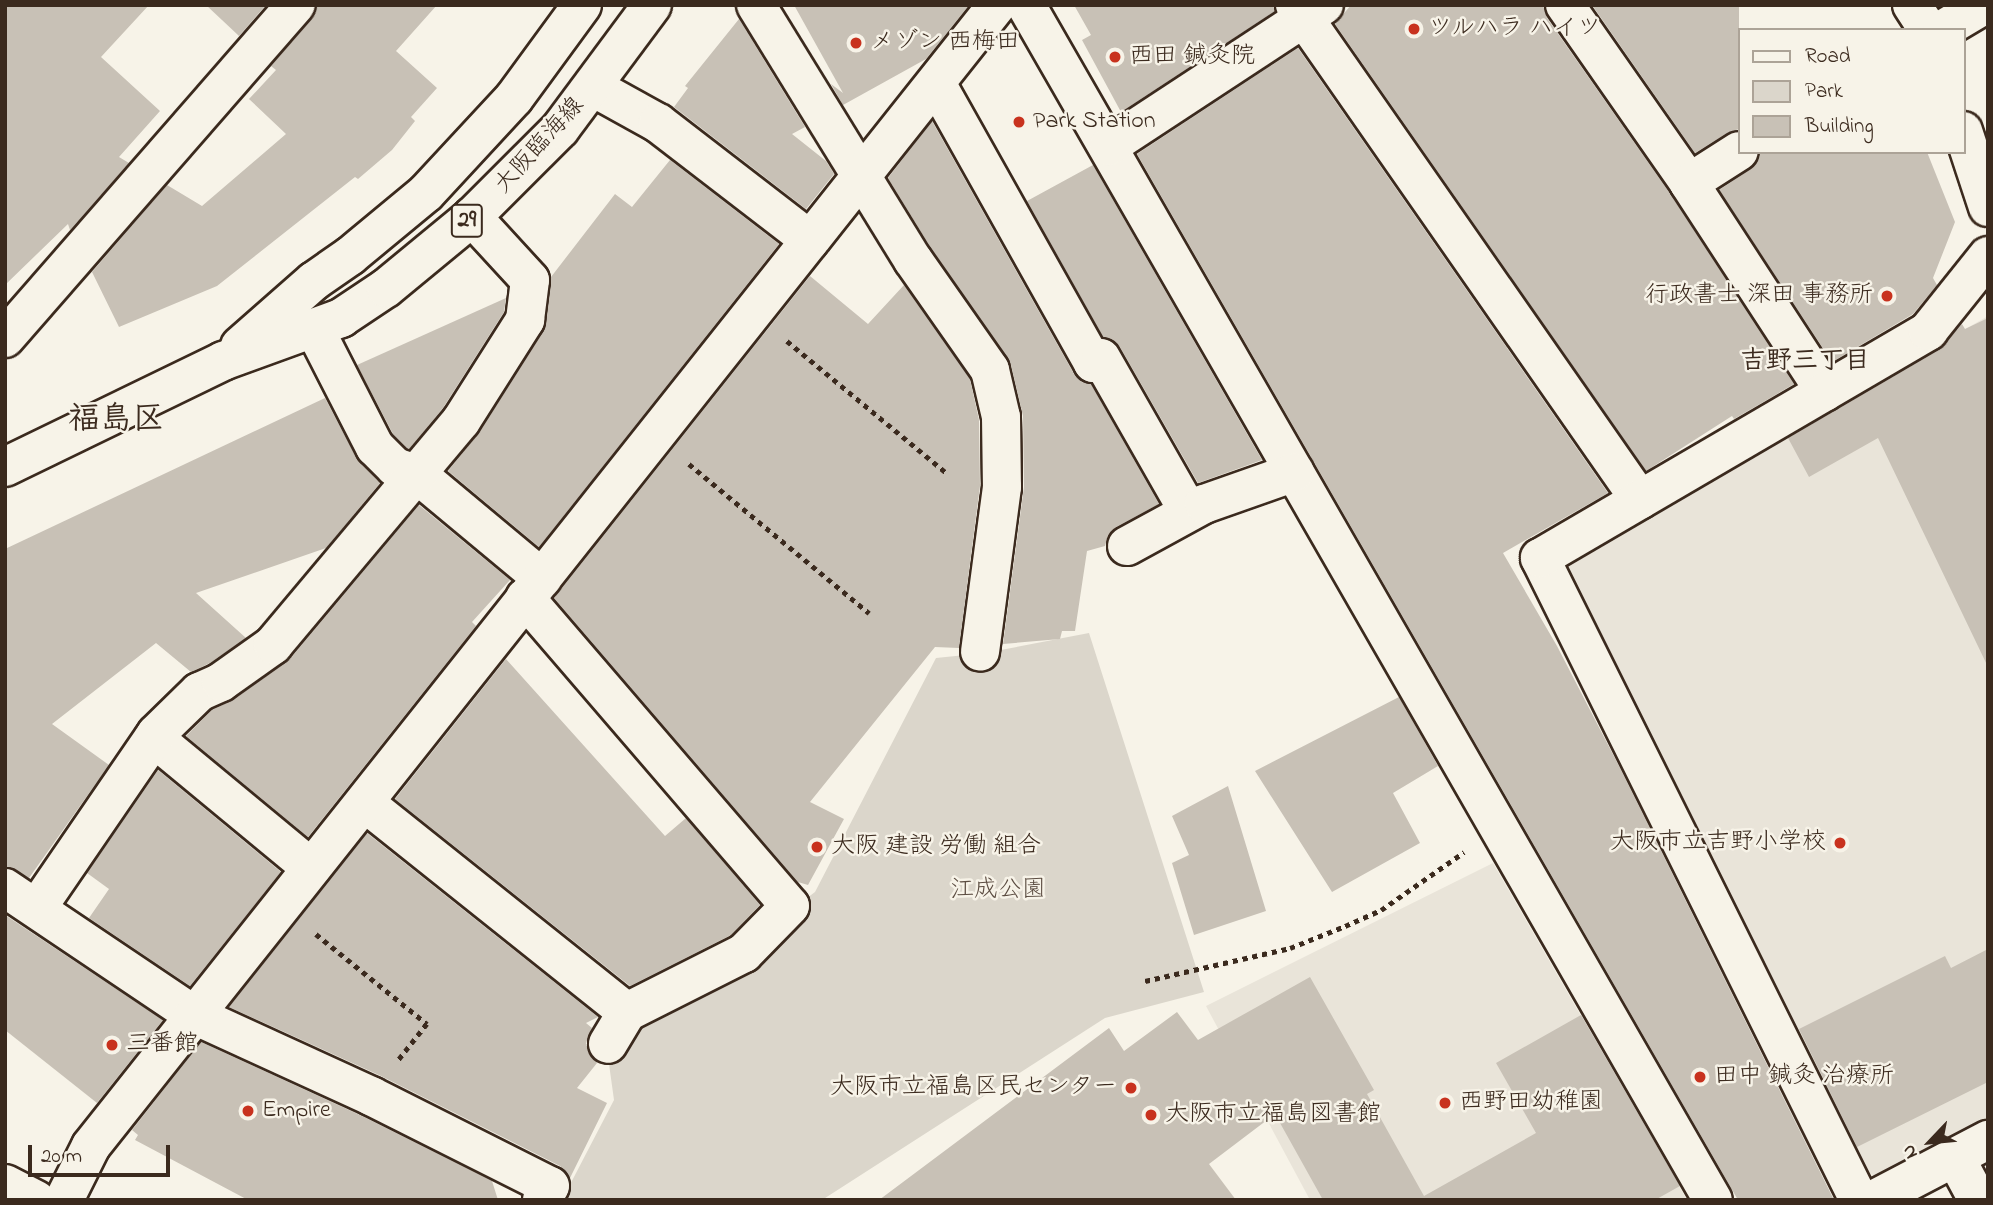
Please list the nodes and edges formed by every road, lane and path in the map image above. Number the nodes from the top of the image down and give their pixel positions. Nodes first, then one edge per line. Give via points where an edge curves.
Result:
1 (295, 5) edge
2 (582, 5) edge
3 (652, 5) edge
4 (756, 5) edge
5 (997, 5) edge
6 (1026, 5) edge
7 (1565, 5) edge
8 (1912, 5) edge
9 (1984, 5) edge
10 (1308, 9) edge
11 (1927, 28) edge
12 (1945, 28) edge
13 (936, 83) junction
14 (593, 87) junction
15 (1965, 137) edge
16 (1109, 146) junction
17 (1738, 151) edge
18 (860, 177) junction
19 (1689, 183) junction
20 (1988, 207) edge
21 (472, 217) junction
22 (810, 240) junction
23 (1988, 256) edge
24 (753, 313) junction
25 (314, 328) junction
26 (5, 338) edge
27 (223, 361) junction
28 (1825, 391) junction
29 (655, 436) junction
30 (5, 467) edge
31 (1295, 472) junction
32 (416, 474) junction
33 (948, 474) dead end
34 (1640, 500) junction
35 (1189, 512) junction
36 (1128, 546) dead end
37 (534, 588) junction
38 (869, 613) dead end
39 (980, 652) dead end
40 (154, 738) junction
41 (365, 803) junction
42 (1495, 824) junction
43 (311, 868) junction
44 (5, 888) edge
45 (281, 906) junction
46 (37, 908) junction
47 (1145, 981) dead end
48 (627, 1012) junction
49 (194, 1015) junction
50 (608, 1044) dead end
51 (371, 1096) junction
52 (1972, 1148) edge
53 (5, 1184) edge
54 (36, 1200) edge
55 (64, 1200) edge
56 (542, 1200) edge
57 (1713, 1200) edge
58 (1859, 1200) edge
59 (1873, 1200) edge
60 (1978, 1200) edge

1 - 26 street
2 - 27 street, 大阪臨海線 via 514,97 426,193 314,281
3 - 14 street, 大阪臨海線 / 29
4 - 18 street
5 - 13 street
6 - 16 street
7 - 19 street
8 - 11 street
9 - 12 street
10 - 16 street
10 - 34 street
13 - 18 street
13 - 35 street via 1093,363 1101,358
14 - 21 street, 大阪臨海線 / 29 via 560,129
14 - 22 street via 659,123
15 - 20 street
16 - 31 street
17 - 19 street
18 - 22 street
18 - 39 street via 990,370 1001,418 1002,486
19 - 28 street
21 - 25 street, 大阪臨海線 / 29 via 386,288 341,318
21 - 32 street via 530,280 525,320 461,421
22 - 24 street
23 - 28 street via 1928,331
24 - 29 street
24 - 33 path
25 - 27 street, 大阪臨海線 / 29
25 - 32 street via 375,447 396,467
27 - 30 street, 大阪臨海線 / 29
28 - 34 street
29 - 37 street
29 - 38 path
31 - 35 street
31 - 42 street
32 - 37 street
32 - 40 street via 273,645 199,692
34 - 58 street via 1540,558
35 - 36 street
37 - 41 street
37 - 48 street via 790,906 744,953
40 - 43 street
40 - 46 street
41 - 43 street
41 - 48 street
42 - 47 path via 1416,888 1381,910 1290,948
42 - 57 street
43 - 45 street
44 - 46 street
45 - 49 street
45 - 51 path via 426,1024
46 - 49 street
48 - 50 street
49 - 51 street
49 - 55 street via 90,1146
51 - 56 street via 550,1186
52 - 59 street
52 - 60 street
53 - 54 street

